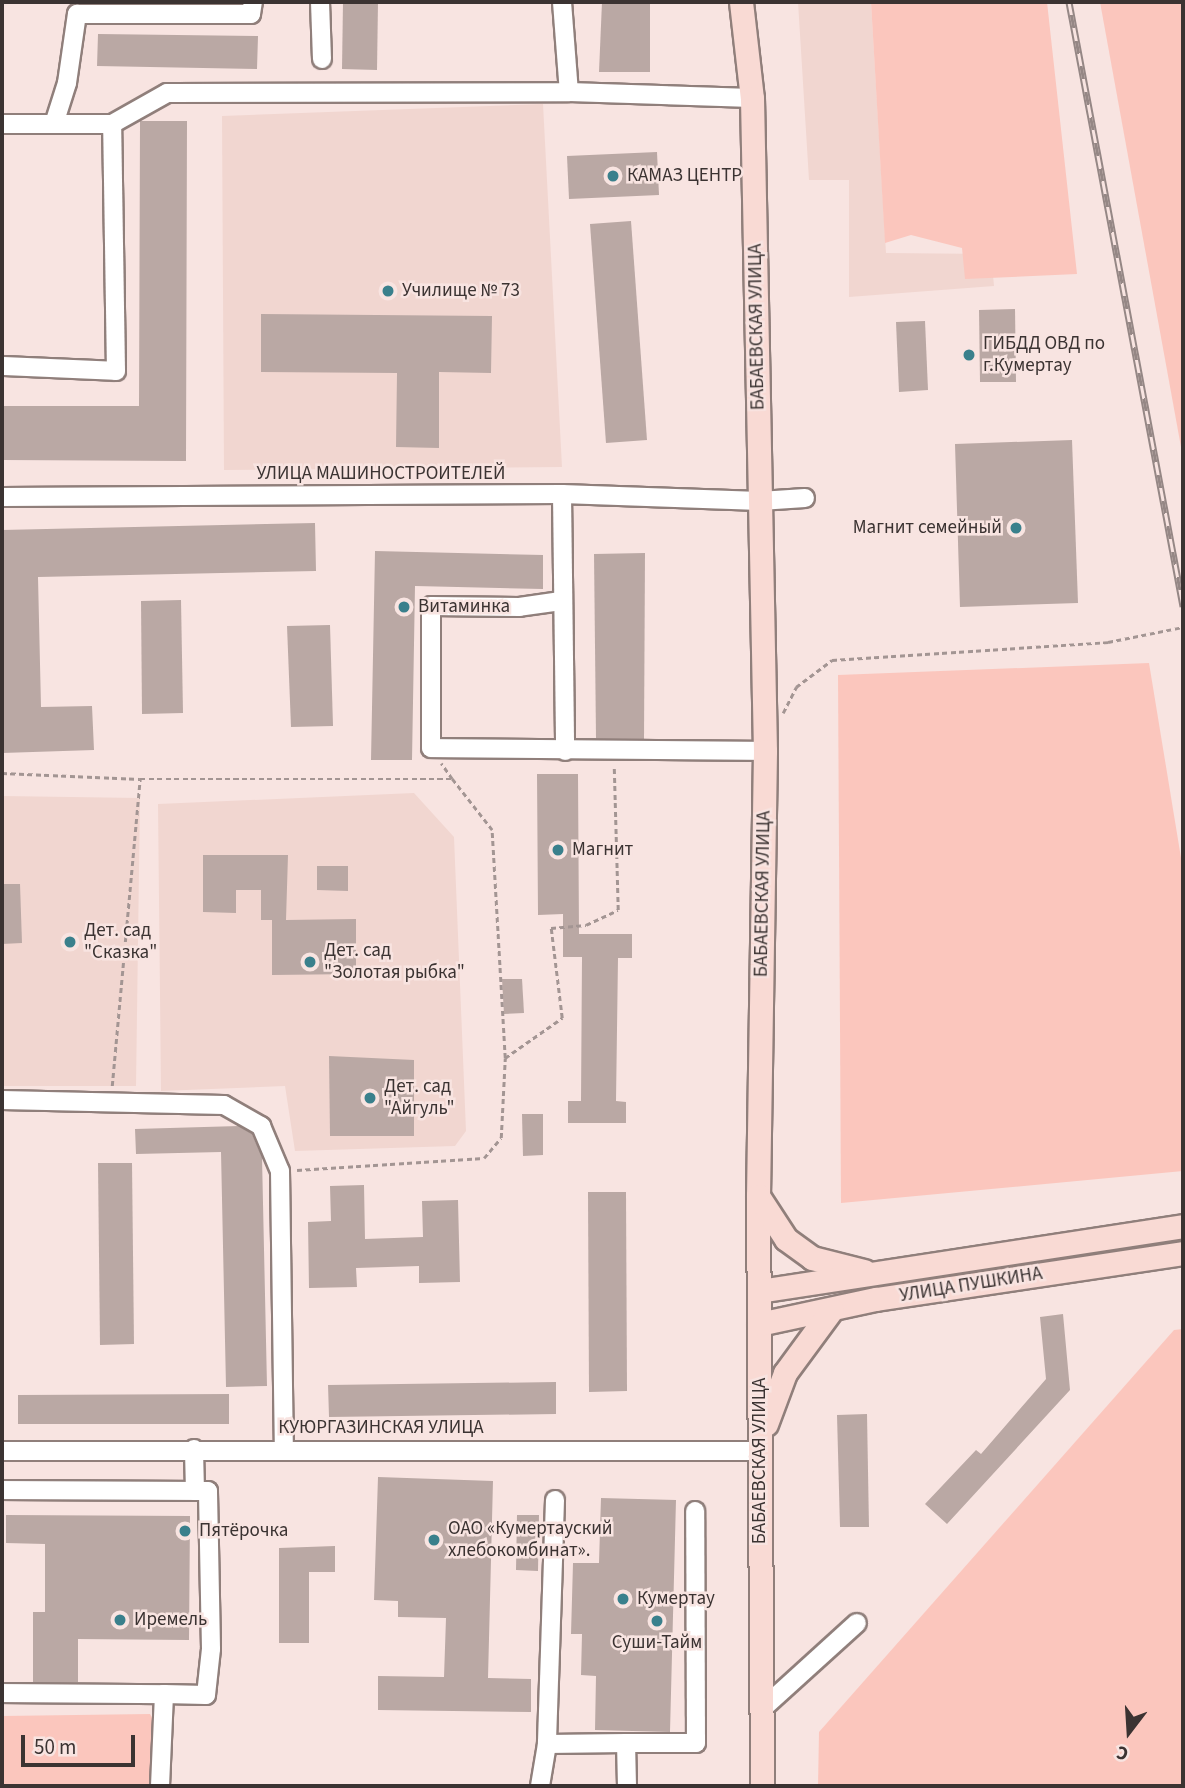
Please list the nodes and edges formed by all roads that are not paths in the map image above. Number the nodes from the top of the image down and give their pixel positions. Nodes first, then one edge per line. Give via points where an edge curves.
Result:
1 (253, 2) edge
2 (320, 2) edge
3 (562, 2) edge
4 (741, 2) edge
5 (78, 8) edge
6 (322, 59) dead end
7 (569, 92) junction
8 (752, 98) junction
9 (2, 124) edge
10 (54, 124) junction
11 (112, 124) junction
12 (2, 366) edge
13 (562, 494) junction
14 (2, 497) edge
15 (805, 498) dead end
16 (760, 501) junction
17 (561, 601) junction
18 (565, 751) junction
19 (765, 751) junction
20 (2, 1100) edge
21 (758, 1196) junction
22 (1183, 1226) edge
23 (1183, 1253) edge
24 (874, 1273) junction
25 (759, 1291) junction
26 (832, 1309) junction
27 (760, 1324) junction
28 (284, 1448) junction
29 (194, 1449) junction
30 (2, 1451) edge
31 (760, 1451) junction
32 (2, 1490) edge
33 (195, 1491) junction
34 (555, 1500) dead end
35 (695, 1511) dead end
36 (857, 1622) dead end
37 (2, 1693) edge
38 (164, 1694) junction
39 (762, 1709) junction
40 (626, 1743) junction
41 (547, 1744) junction
42 (160, 1786) edge
43 (540, 1786) edge
44 (627, 1786) edge
45 (762, 1786) edge

1 - 5 street via 251,15
2 - 6 street
3 - 7 street
4 - 8 main road, БАБАЕВСКАЯ УЛИЦА
5 - 10 street via 67,83
7 - 8 street
7 - 11 street via 167,93
8 - 16 main road, БАБАЕВСКАЯ УЛИЦА
9 - 10 street
10 - 11 street
11 - 12 street via 116,370
13 - 14 street, УЛИЦА МАШИНОСТРОИТЕЛЕЙ
13 - 16 street, УЛИЦА МАШИНОСТРОИТЕЛЕЙ
13 - 17 street
15 - 16 street, УЛИЦА МАШИНОСТРОИТЕЛЕЙ
16 - 19 main road, БАБАЕВСКАЯ УЛИЦА
17 - 18 street
17 - 18 street via 519,607 430,606 432,748
18 - 19 street
19 - 21 main road, БАБАЕВСКАЯ УЛИЦА
20 - 28 street via 224,1105 261,1126 280,1171
21 - 24 main road via 786,1239 812,1258
21 - 25 main road, БАБАЕВСКАЯ УЛИЦА
22 - 24 main road, УЛИЦА ПУШКИНА
23 - 26 main road, УЛИЦА ПУШКИНА
24 - 25 main road, УЛИЦА ПУШКИНА
25 - 27 main road, БАБАЕВСКАЯ УЛИЦА
26 - 27 main road, УЛИЦА ПУШКИНА
26 - 31 main road via 785,1373
27 - 31 main road, БАБАЕВСКАЯ УЛИЦА
28 - 29 street, КУЮРГАЗИНСКАЯ УЛИЦА
28 - 31 street, КУЮРГАЗИНСКАЯ УЛИЦА
29 - 30 street, КУЮРГАЗИНСКАЯ УЛИЦА
29 - 33 street
31 - 39 main road, БАБАЕВСКАЯ УЛИЦА
32 - 33 street
33 - 38 street via 208,1491 211,1649 206,1695
34 - 41 street
35 - 40 street via 696,1743
36 - 39 street
37 - 38 street
38 - 42 street
39 - 45 main road, БАБАЕВСКАЯ УЛИЦА
40 - 41 street
40 - 44 street
41 - 43 street

